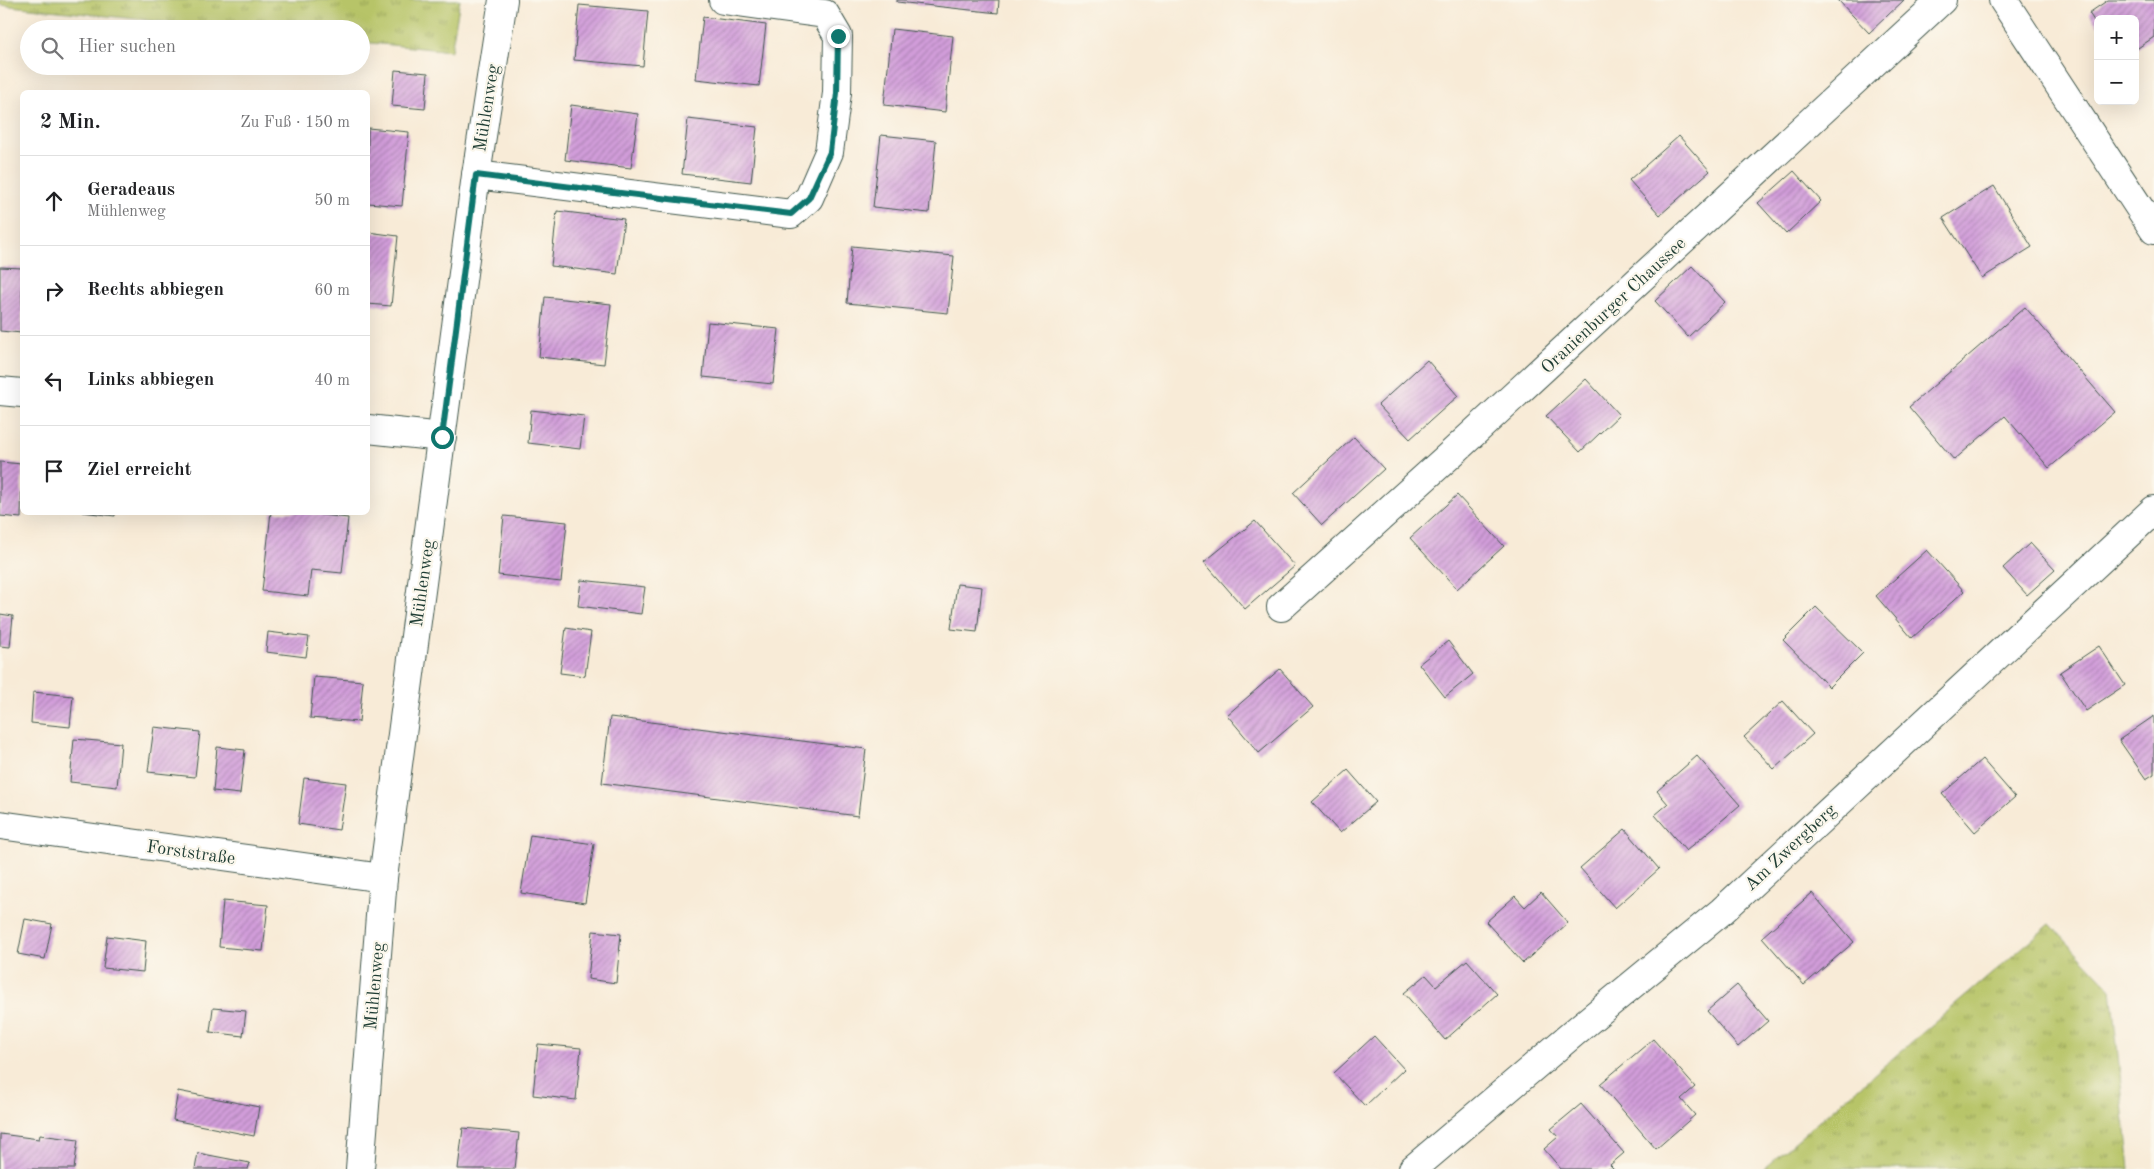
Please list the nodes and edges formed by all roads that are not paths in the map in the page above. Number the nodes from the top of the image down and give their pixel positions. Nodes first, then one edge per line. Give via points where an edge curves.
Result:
1 (503, 0) edge
2 (723, 0) edge
3 (1942, 0) edge
4 (2003, 0) edge
5 (476, 175) junction
6 (2154, 230) edge
7 (0, 391) edge
8 (20, 393) edge
9 (370, 429) edge
10 (442, 437) junction
11 (2154, 510) edge
12 (1280, 607) dead end
13 (0, 826) edge
14 (383, 878) junction
15 (360, 1169) edge
16 (1413, 1169) edge

1 - 5 street, Mühlenweg
2 - 5 street via 825,14 838,36 837,93 830,152 809,198 791,214
3 - 12 street, Oranienburger Chaussee via 1473,434
4 - 6 street
5 - 10 street, Mühlenweg
7 - 8 street
9 - 10 street
10 - 14 street, Mühlenweg
11 - 16 street, Am Zwergberg via 1722,910
13 - 14 street, Forststraße
14 - 15 street, Mühlenweg

